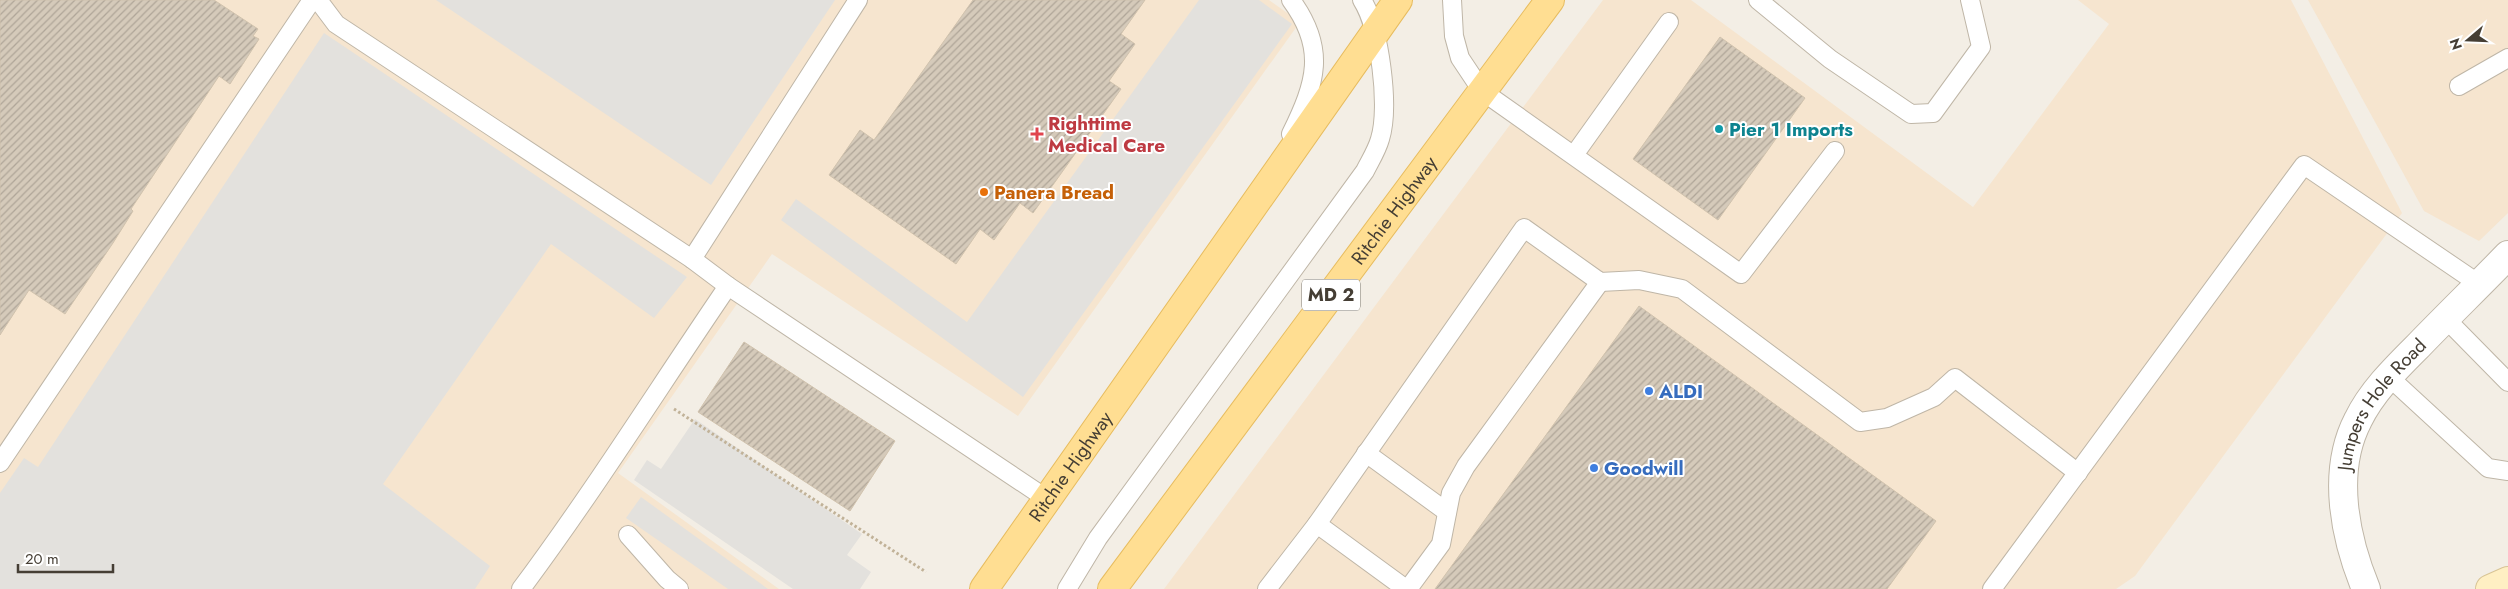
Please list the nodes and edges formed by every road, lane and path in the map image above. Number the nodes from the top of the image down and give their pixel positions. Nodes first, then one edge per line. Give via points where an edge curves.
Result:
1 (312, 0) edge
2 (318, 0) edge
3 (858, 0) edge
4 (1291, 0) edge
5 (1362, 0) edge
6 (1398, 0) edge
7 (1452, 0) edge
8 (1550, 0) edge
9 (1758, 0) edge
10 (1970, 0) edge
11 (1669, 22) dead end
12 (1376, 30) junction
13 (2508, 58) edge
14 (2459, 86) dead end
15 (1482, 91) junction
16 (1835, 152) dead end
17 (1574, 155) junction
18 (1264, 189) junction
19 (2508, 255) edge
20 (692, 259) junction
21 (1600, 282) junction
22 (2480, 284) junction
23 (728, 286) junction
24 (2445, 318) junction
25 (2388, 376) junction
26 (2508, 382) edge
27 (653, 395) junction
28 (1366, 453) junction
29 (0, 463) edge
30 (2508, 471) edge
31 (2078, 473) junction
32 (1047, 499) junction
33 (1447, 512) junction
34 (1316, 524) junction
35 (628, 535) dead end
36 (926, 572) dead end
37 (2508, 581) edge
38 (1117, 587) edge
39 (521, 589) edge
40 (679, 589) edge
41 (984, 589) edge
42 (1066, 589) edge
43 (1268, 589) edge
44 (1407, 589) edge
45 (1992, 589) edge
46 (2366, 589) edge
47 (2490, 589) edge

1 - 29 lane
2 - 20 lane via 336,24
3 - 20 lane
4 - 18 lane via 1313,39 1314,64 1302,112
5 - 12 lane
6 - 12 main road, Ritchie Highway
7 - 15 lane via 1454,36 1460,58
8 - 15 main road, Ritchie Highway / MD 2
9 - 10 lane via 1830,59 1911,114 1932,113 1981,48
11 - 17 lane
12 - 18 main road, Ritchie Highway
12 - 42 lane via 1384,96 1380,139 1365,171 1098,538
13 - 14 lane
15 - 17 lane
15 - 38 main road, Ritchie Highway / MD 2
16 - 17 lane via 1742,274
18 - 32 main road, Ritchie Highway
19 - 22 street, Jumpers Hole Road
20 - 23 lane
21 - 28 lane via 1524,228
21 - 31 lane via 1639,280 1682,289 1860,422 1887,418 1934,397 1955,378
21 - 33 lane via 1466,466 1451,493
22 - 24 street, Jumpers Hole Road
22 - 31 lane via 2304,165
23 - 27 lane
23 - 32 lane
24 - 25 street, Jumpers Hole Road
24 - 26 lane
25 - 30 lane via 2488,468
25 - 46 street, Jumpers Hole Road via 2357,420 2344,473 2348,532
27 - 36 path
27 - 39 lane via 583,504
28 - 33 lane
28 - 34 lane
31 - 45 lane
32 - 41 main road, Ritchie Highway
33 - 44 lane via 1440,544
34 - 43 lane
34 - 44 lane
35 - 40 lane
37 - 47 main road

